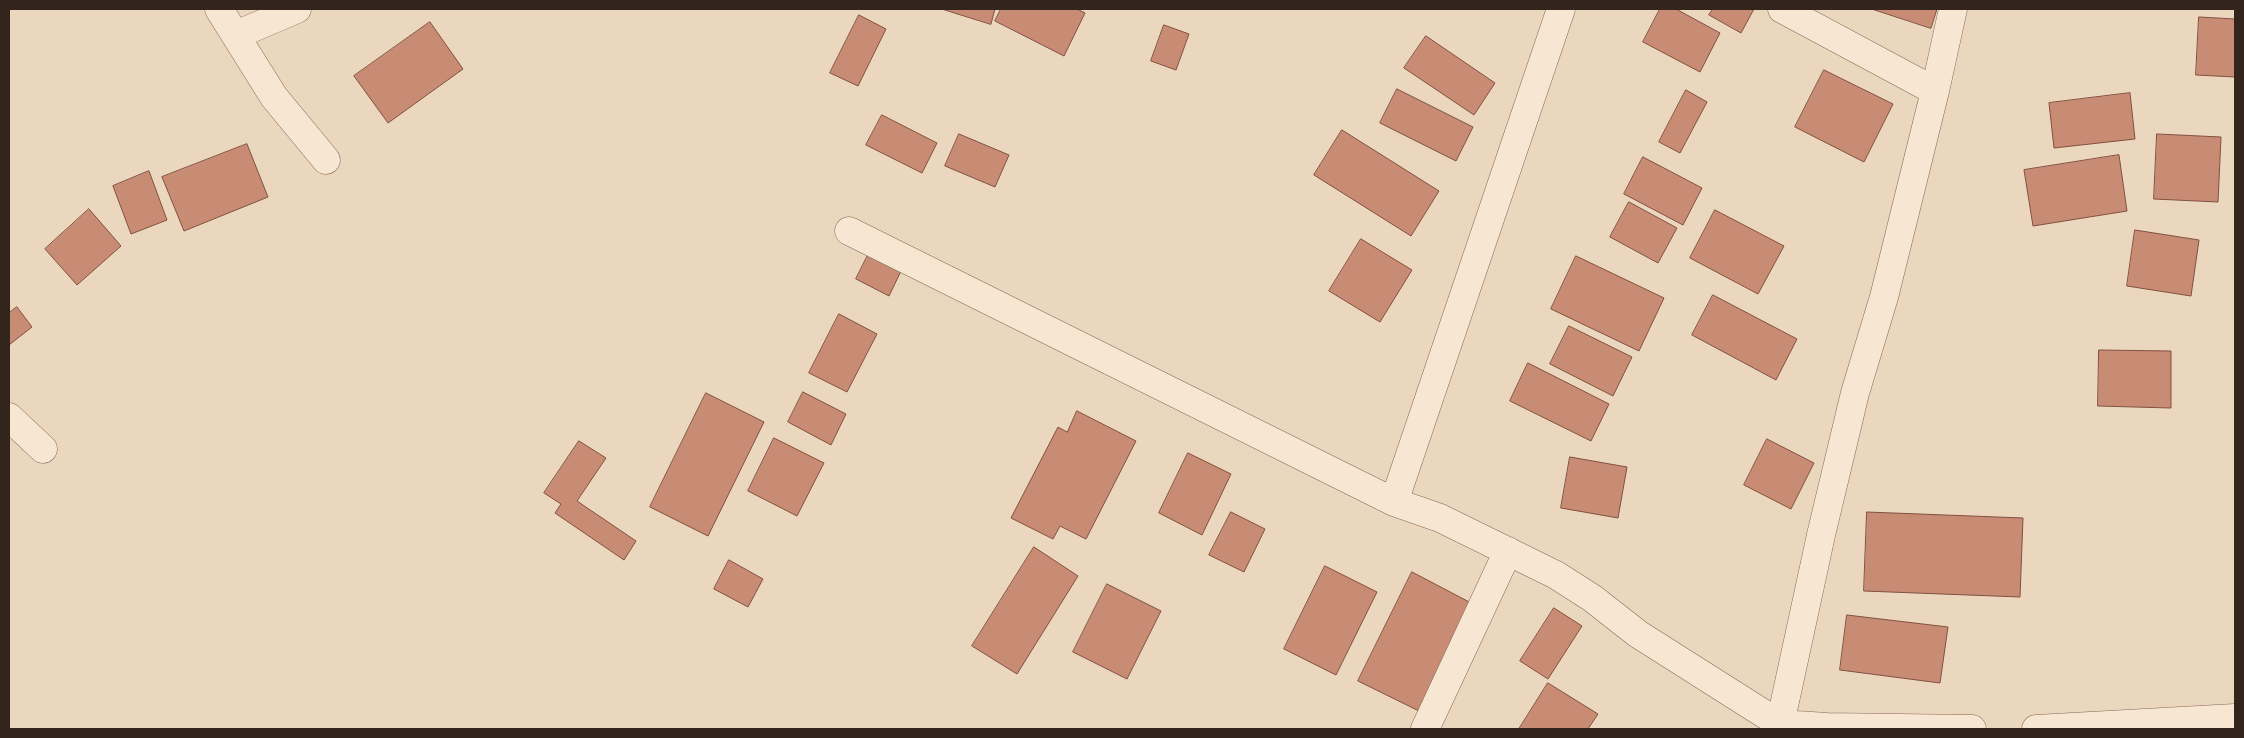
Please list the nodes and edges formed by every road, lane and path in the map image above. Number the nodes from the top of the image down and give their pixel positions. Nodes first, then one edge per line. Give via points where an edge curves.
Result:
1 (219, 9) edge
2 (297, 9) edge
3 (1561, 9) edge
4 (1782, 9) edge
5 (1953, 9) edge
6 (236, 35) junction
7 (1935, 92) junction
8 (326, 160) dead end
9 (849, 231) dead end
10 (9, 417) edge
11 (43, 449) dead end
12 (1394, 502) junction
13 (1508, 551) junction
14 (2235, 718) edge
15 (1780, 726) edge
16 (1425, 729) edge
17 (1972, 729) edge
18 (2036, 729) edge

1 - 6 street
2 - 6 street
3 - 12 street
4 - 7 street
5 - 7 street
6 - 8 street via 274,97
7 - 15 street via 1884,297 1855,393
9 - 12 street
10 - 11 street
12 - 13 street via 1440,518
13 - 15 street via 1592,598 1638,634
13 - 16 street
14 - 18 street
15 - 17 street

